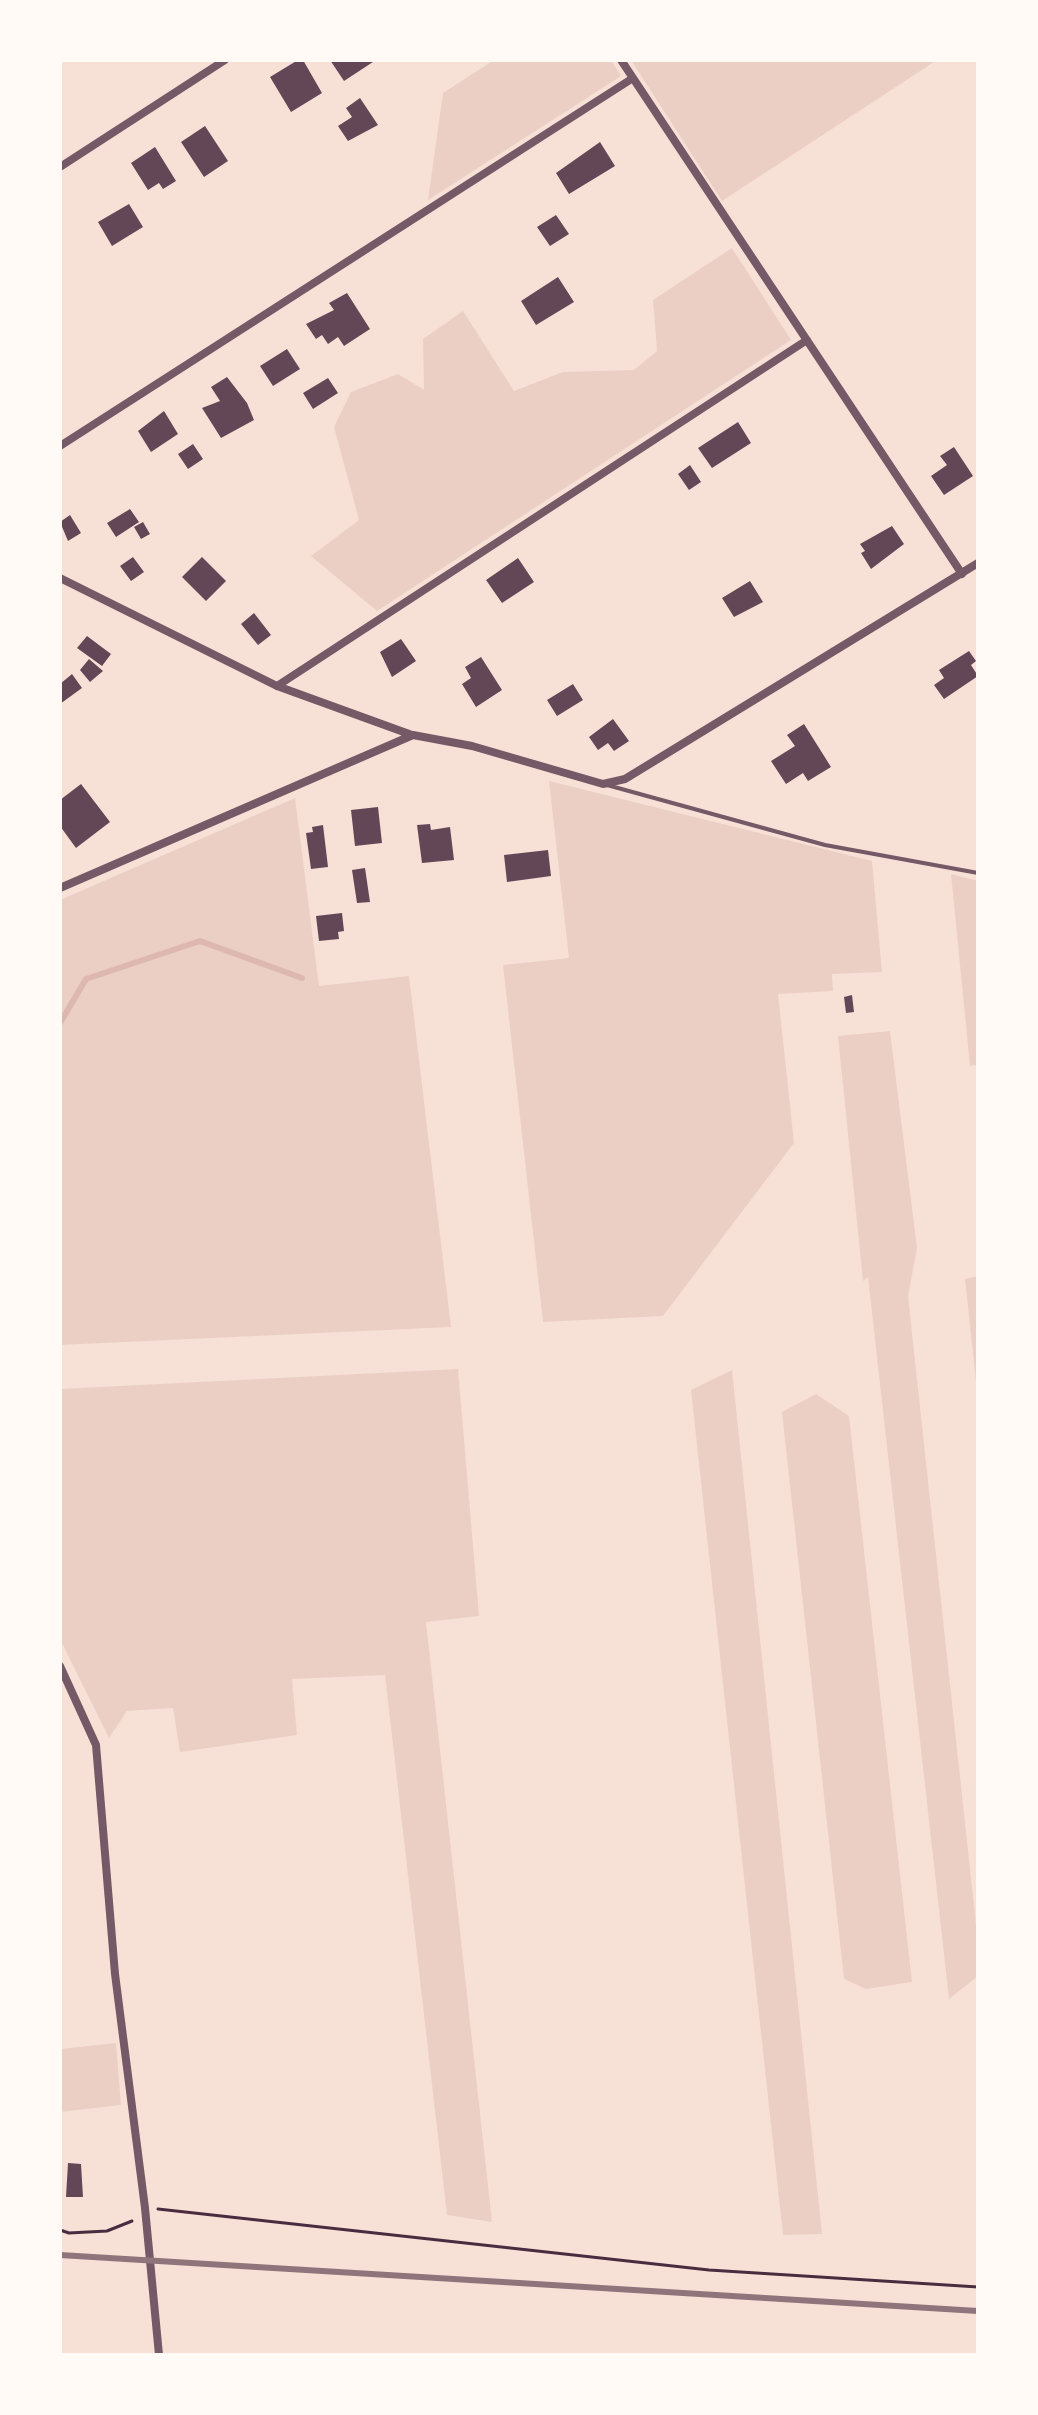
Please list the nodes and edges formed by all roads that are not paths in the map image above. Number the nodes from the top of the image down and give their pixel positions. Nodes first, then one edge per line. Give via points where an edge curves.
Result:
1 (225, 60) edge
2 (621, 60) edge
3 (633, 78) junction
4 (60, 167) edge
5 (807, 340) junction
6 (60, 446) edge
7 (978, 563) edge
8 (962, 574) junction
9 (60, 578) edge
10 (277, 686) junction
11 (413, 735) junction
12 (603, 784) junction
13 (978, 873) edge
14 (60, 888) edge
15 (60, 1666) edge
16 (159, 2355) edge

1 - 4 street
2 - 3 street
3 - 5 street
3 - 6 street
5 - 8 street
5 - 10 street
7 - 8 street
8 - 12 street via 625,779
9 - 10 street
10 - 11 street
11 - 12 street via 472,746
11 - 14 street
12 - 13 lane via 825,845
15 - 16 street via 96,1745 115,1974

